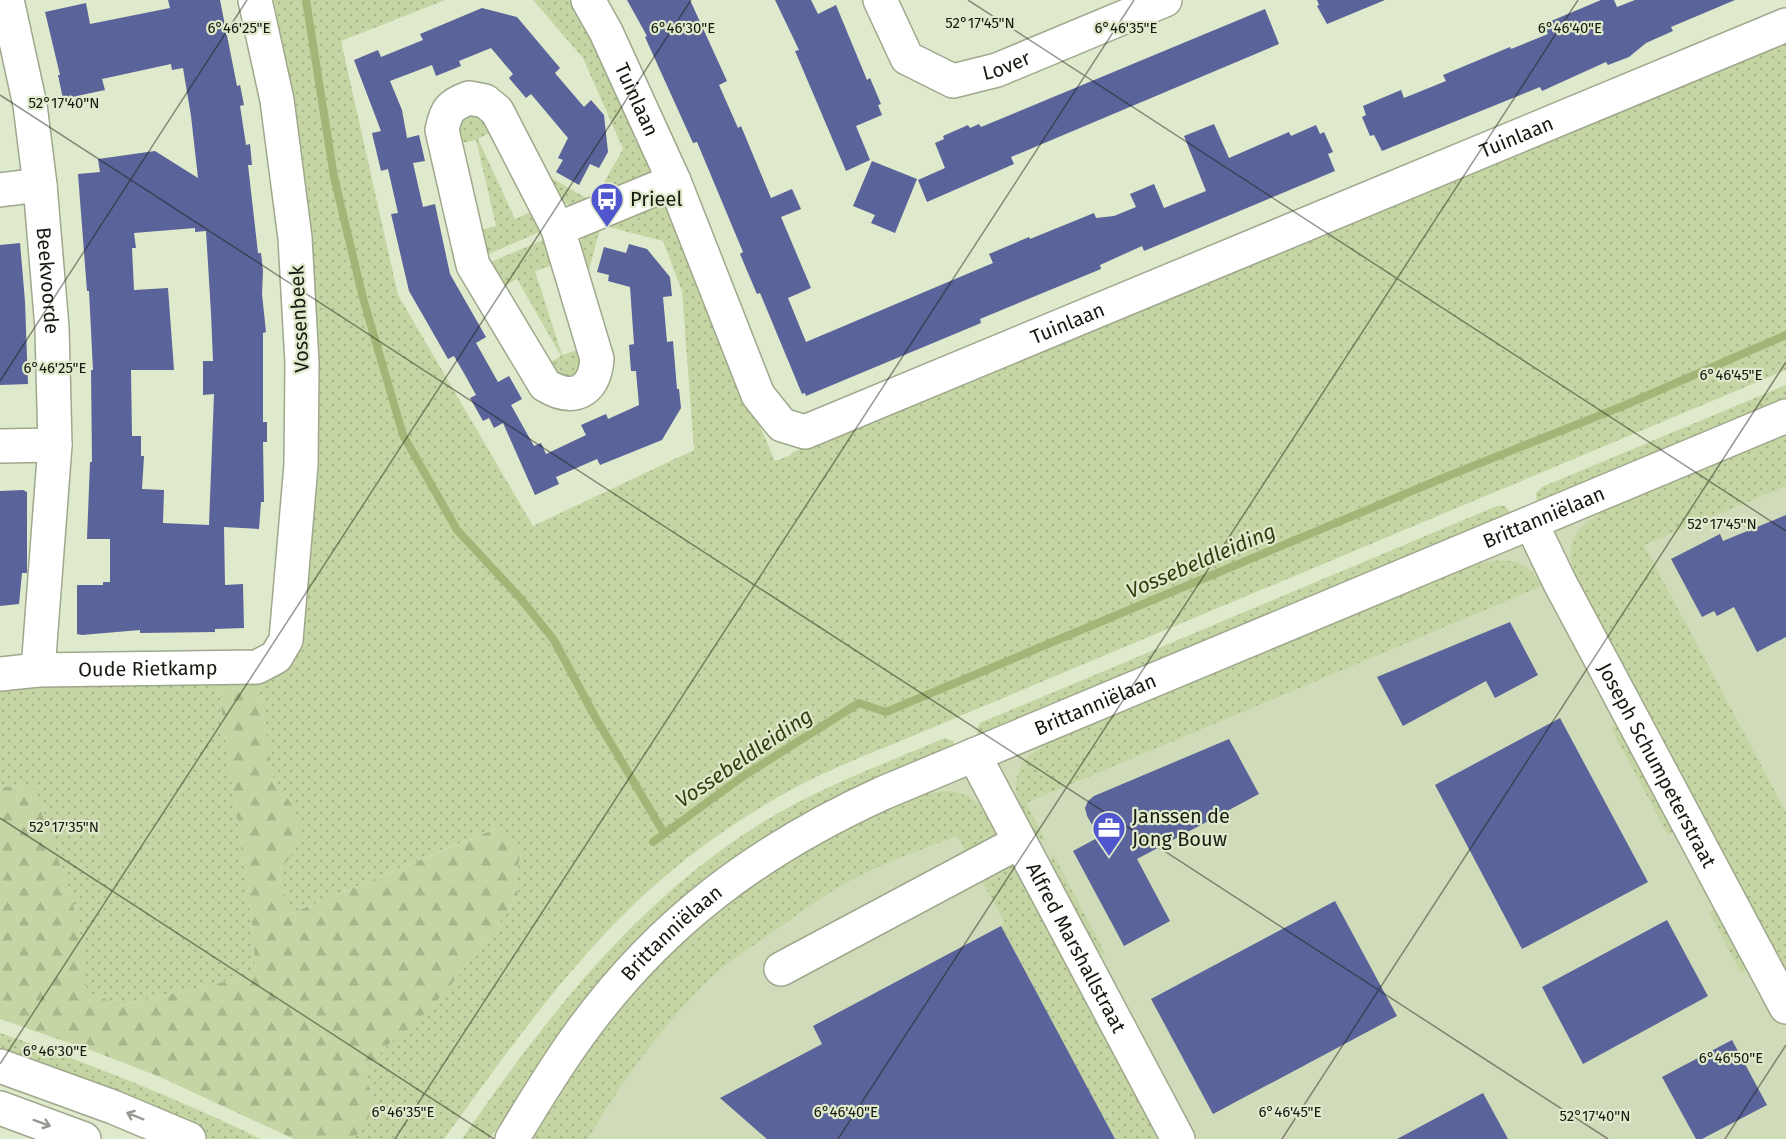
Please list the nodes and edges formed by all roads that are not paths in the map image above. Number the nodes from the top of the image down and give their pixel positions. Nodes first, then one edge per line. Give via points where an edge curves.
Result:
1 (7, 0) edge
2 (255, 0) edge
3 (588, 0) edge
4 (880, 0) edge
5 (1165, 0) edge
6 (1786, 25) edge
7 (674, 181) junction
8 (40, 184) junction
9 (0, 190) edge
10 (558, 229) junction
11 (1786, 416) edge
12 (56, 445) junction
13 (0, 446) edge
14 (1531, 523) junction
15 (286, 640) joint
16 (38, 670) junction
17 (0, 674) edge
18 (974, 755) junction
19 (1019, 842) junction
20 (781, 969) dead end
21 (1786, 1007) edge
22 (0, 1066) edge
23 (0, 1108) edge
24 (84, 1139) edge
25 (189, 1139) edge
26 (512, 1139) edge
27 (1178, 1139) edge

1 - 8 street, Beekvoorde via 30,105
2 - 15 street, Vossenbeek via 277,100 295,238 302,363 301,465
3 - 7 street, Tuinlaan
4 - 5 street, Lover via 907,58 953,81 997,70
6 - 7 street, Tuinlaan via 805,432 782,425 758,395
7 - 10 street
8 - 9 street
8 - 12 street, Beekvoorde via 52,328
10 - 10 street via 597,359 596,374 587,387 573,394 558,393 545,385 473,265 442,130 445,115 455,104 469,98 485,101 497,111
11 - 14 street, Brittanniëlaan
12 - 13 street
12 - 16 street, Beekvoorde
14 - 18 street, Brittanniëlaan
14 - 21 street, Joseph Schumpeterstraat
15 - 16 street, Oude Rietkamp via 276,657 257,667
16 - 17 street, Oude Rietkamp
18 - 19 street, Alfred Marshallstraat
18 - 26 street, Brittanniëlaan via 809,829 748,867 697,906 607,998 564,1056
19 - 20 street
19 - 27 street, Alfred Marshallstraat
25 -> 22 street
23 -> 24 street

